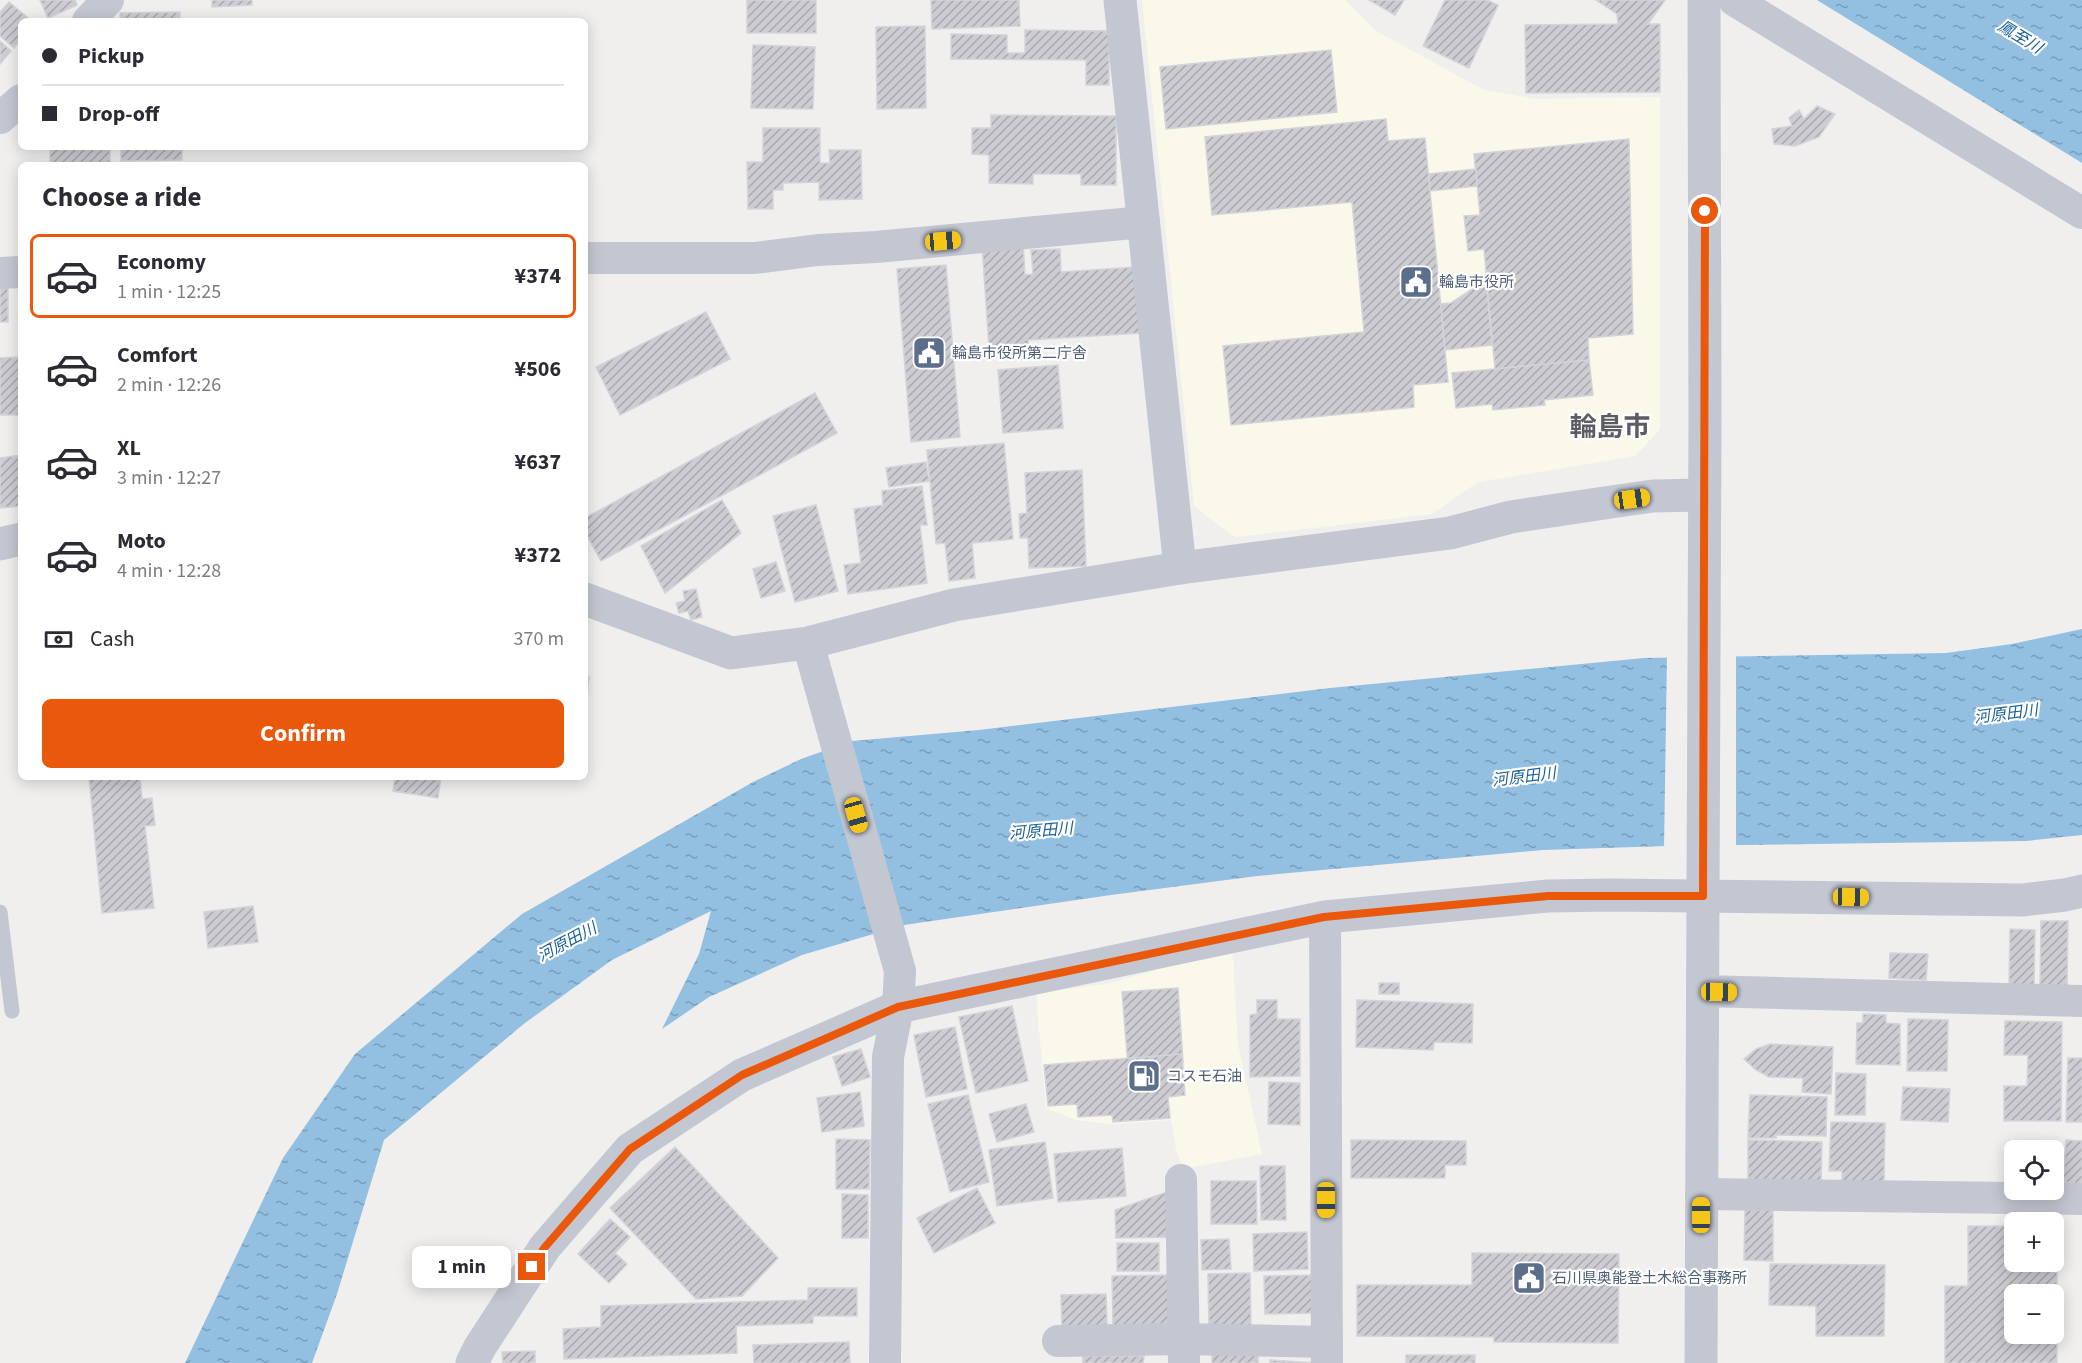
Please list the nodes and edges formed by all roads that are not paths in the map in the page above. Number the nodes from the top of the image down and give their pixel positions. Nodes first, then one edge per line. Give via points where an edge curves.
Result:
1 (108, 0) edge
2 (1120, 0) edge
3 (1704, 0) edge
4 (1734, 0) edge
5 (91, 18) edge
6 (18, 103) edge
7 (0, 118) edge
8 (2082, 213) edge
9 (1144, 222) junction
10 (588, 258) edge
11 (18, 272) edge
12 (0, 273) edge
13 (1704, 495) junction
14 (18, 540) edge
15 (0, 544) edge
16 (1180, 568) junction
17 (588, 600) edge
18 (808, 643) junction
19 (1703, 883) junction
20 (2082, 891) edge
21 (0, 912) edge
22 (1324, 917) junction
23 (1702, 992) junction
24 (2082, 1001) edge
25 (898, 1007) junction
26 (12, 1011) dead end
27 (1181, 1180) dead end
28 (1701, 1194) junction
29 (2082, 1199) edge
30 (1058, 1341) dead end
31 (1184, 1351) edge
32 (1327, 1353) edge
33 (472, 1363) edge
34 (885, 1363) edge
35 (1701, 1363) edge

1 - 5 street
2 - 9 street
3 - 13 street
4 - 8 street
6 - 7 street
9 - 10 street via 755,258
9 - 16 street
11 - 12 street
13 - 16 street via 1653,496 1512,517 1450,533
13 - 19 street
14 - 15 street
16 - 18 street via 954,605
17 - 18 street via 731,653
18 - 25 street via 900,972
19 - 20 street via 2023,900
19 - 22 street
19 - 23 street
21 - 26 lane
22 - 25 street
22 - 32 street
23 - 24 street
23 - 28 street
25 - 33 street via 742,1075 630,1149 545,1247
25 - 34 street via 888,1056
27 - 31 street
28 - 29 street
28 - 35 street
30 - 31 street
31 - 32 street

